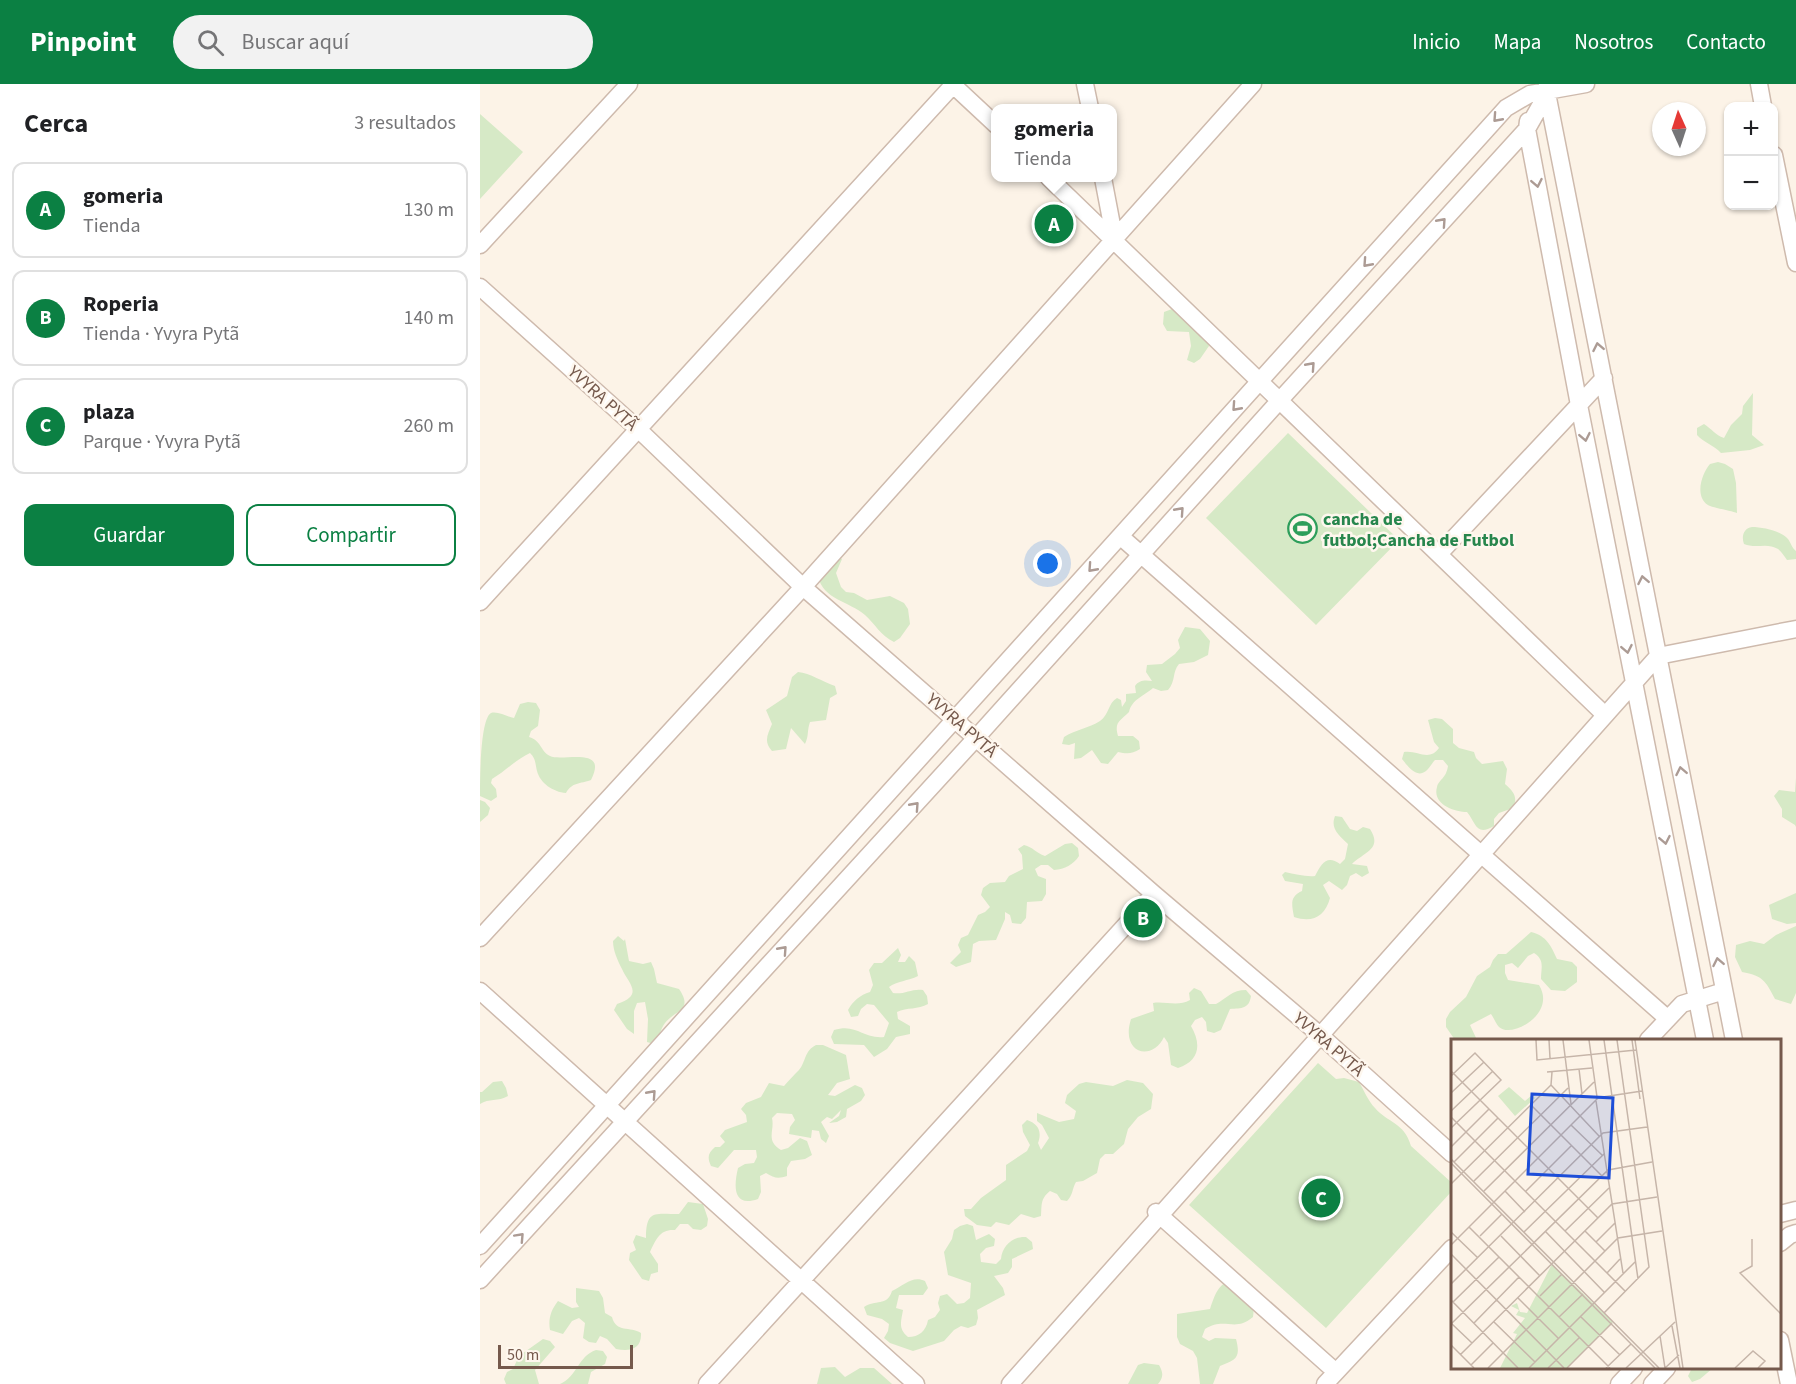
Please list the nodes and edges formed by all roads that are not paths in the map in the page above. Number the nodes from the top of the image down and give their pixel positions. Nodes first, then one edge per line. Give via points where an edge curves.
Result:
1 (629, 84) edge
2 (953, 84) edge
3 (1085, 84) edge
4 (1254, 84) edge
5 (1586, 84) edge
6 (1759, 84) edge
7 (1546, 88) edge
8 (1531, 89) edge
9 (1762, 102) edge
10 (1089, 104) edge
11 (991, 121) edge
12 (1527, 129) junction
13 (1773, 156) edge
14 (1054, 182) edge
15 (1104, 182) edge
16 (1115, 240) junction
17 (480, 245) edge
18 (1796, 263) edge
19 (480, 287) edge
20 (1604, 378) junction
21 (1260, 381) junction
22 (1280, 400) junction
23 (1579, 405) junction
24 (639, 430) junction
25 (1120, 536) junction
26 (1439, 554) junction
27 (1142, 555) junction
28 (803, 587) junction
29 (480, 602) edge
30 (1796, 629) edge
31 (1658, 656) junction
32 (1634, 683) junction
33 (1605, 715) junction
34 (955, 719) junction
35 (976, 738) junction
36 (1482, 854) junction
37 (1154, 894) junction
38 (480, 938) edge
39 (480, 991) edge
40 (1724, 991) junction
41 (1697, 999) junction
42 (1668, 1019) junction
43 (1320, 1035) junction
44 (1650, 1039) edge
45 (1705, 1039) edge
46 (1734, 1039) edge
47 (606, 1106) junction
48 (625, 1123) junction
49 (1451, 1153) edge
50 (1796, 1210) edge
51 (1158, 1214) junction
52 (1781, 1214) edge
53 (1796, 1233) edge
54 (1781, 1242) edge
55 (480, 1246) edge
56 (1451, 1249) edge
57 (800, 1280) junction
58 (480, 1281) edge
59 (1781, 1349) edge
60 (1633, 1369) edge
61 (1666, 1369) edge
62 (1330, 1378) edge
63 (707, 1384) edge
64 (916, 1384) edge
65 (1010, 1384) edge
66 (1619, 1384) edge
67 (1652, 1384) edge
68 (1789, 1384) edge

1 - 17 street
2 - 11 street
2 - 24 street
3 - 10 street
4 - 16 street
5 - 7 street
6 - 9 street
7 - 8 street
7 - 12 street
20 -> 7 street
8 - 12 street
8 -> 21 street via 1506,108
22 -> 12 street
12 -> 23 street
13 - 18 street
14 - 16 street
15 - 16 street
16 - 21 street
16 - 28 street
19 - 24 street, YVYRA PYTÃ
20 - 23 street
31 -> 20 street
21 - 22 street
21 -> 25 street
22 - 26 street
27 -> 22 street
23 - 26 street
23 -> 32 street
24 - 28 street, YVYRA PYTÃ
24 - 29 street
25 - 27 street
25 -> 34 street
26 - 33 street
27 - 35 street
27 - 36 street
28 - 34 street, YVYRA PYTÃ
28 - 38 street
30 - 31 street
31 - 32 street
40 -> 31 street
32 - 33 street
32 -> 41 street
33 - 36 street
34 - 35 street, YVYRA PYTÃ
34 - 47 street
35 - 37 street, YVYRA PYTÃ
48 -> 35 street
36 - 42 street
36 - 43 street
37 - 43 street, YVYRA PYTÃ
37 - 57 street
39 - 47 street
40 - 41 street
40 - 46 street
41 - 42 street via 1682,1004
41 - 45 street
42 - 44 street
43 - 49 street, YVYRA PYTÃ
43 - 51 street
47 - 48 street
47 - 55 street
48 - 57 street
58 -> 48 street
50 - 52 street
51 - 62 street
51 - 65 street
53 - 54 street
56 - 62 street
57 - 63 street
57 - 64 street
59 - 68 street
60 - 66 street
61 - 67 street

